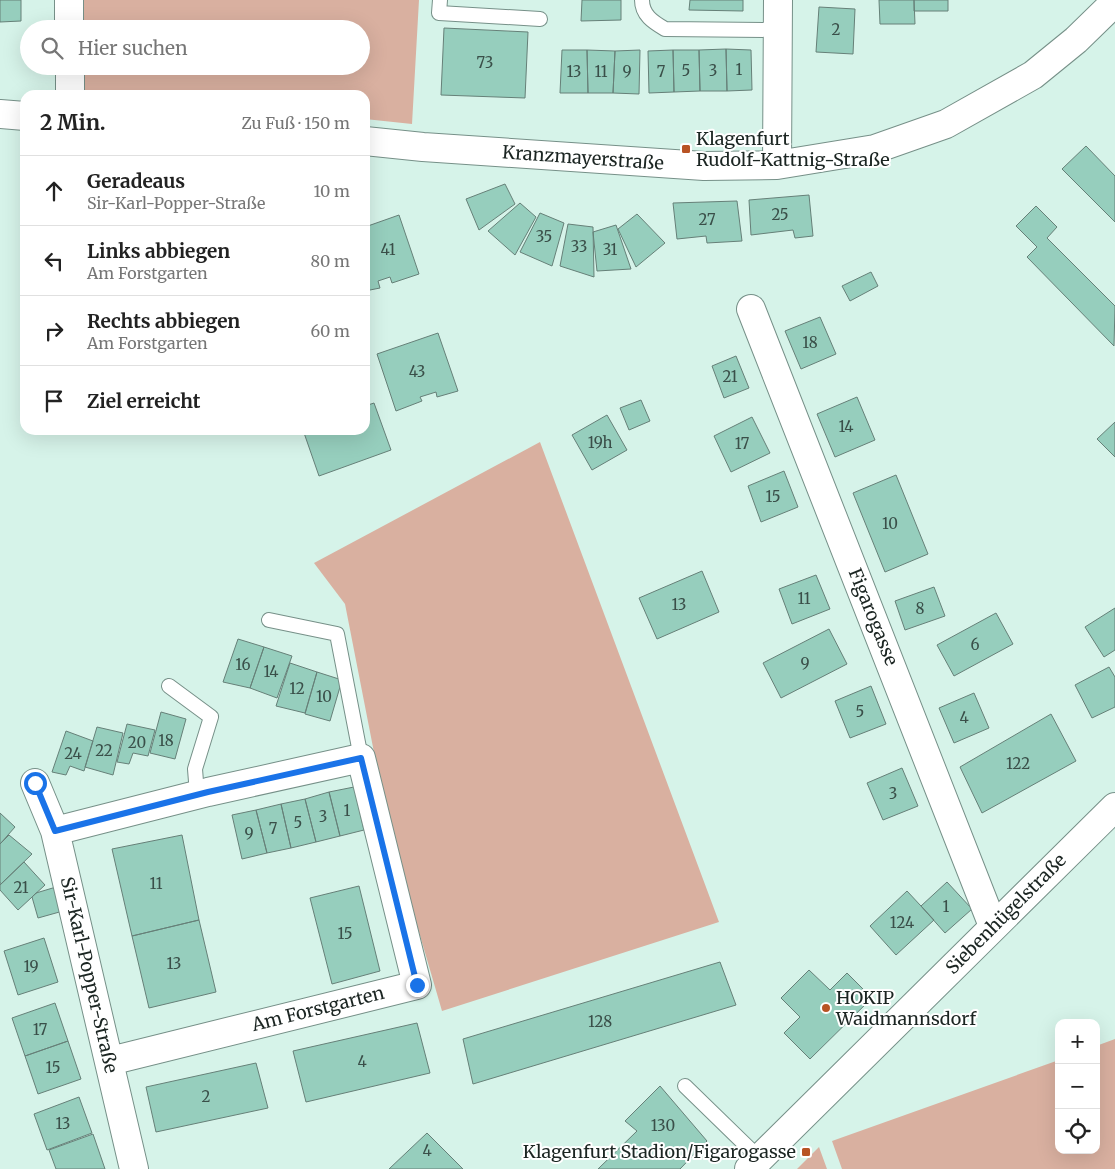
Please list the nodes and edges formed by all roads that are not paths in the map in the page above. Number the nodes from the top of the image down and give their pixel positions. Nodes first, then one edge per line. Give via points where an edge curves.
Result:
1 (69, 0) edge
2 (440, 0) edge
3 (642, 0) edge
4 (778, 0) edge
5 (1115, 2) edge
6 (540, 18) dead end
7 (69, 20) edge
8 (778, 30) junction
9 (70, 75) edge
10 (70, 90) edge
11 (0, 114) edge
12 (20, 116) edge
13 (370, 142) edge
14 (777, 165) junction
15 (751, 309) dead end
16 (269, 620) dead end
17 (170, 686) dead end
18 (361, 758) junction
19 (35, 783) dead end
20 (197, 794) junction
21 (1115, 807) edge
22 (55, 831) junction
23 (993, 926) junction
24 (110, 1061) junction
25 (685, 1086) dead end
26 (755, 1164) edge
27 (134, 1169) edge

1 - 7 street
2 - 6 lane via 439,12
3 - 8 lane via 649,20 665,29
4 - 8 street
5 - 14 street, Kranzmayerstraße via 1034,74 946,124 875,149
8 - 14 street
9 - 10 street
11 - 12 street
13 - 14 street, Kranzmayerstraße via 704,166
15 - 23 street, Figarogasse
16 - 18 lane, Am Forstgarten via 338,634
17 - 20 lane via 211,717 196,769
18 - 20 street
18 - 24 street, Am Forstgarten via 417,985
19 - 22 street, Sir-Karl-Popper-Straße
20 - 22 street
21 - 23 street, Siebenhügelstraße
22 - 24 street, Sir-Karl-Popper-Straße
23 - 26 street, Siebenhügelstraße
24 - 27 street, Sir-Karl-Popper-Straße
25 - 26 lane

